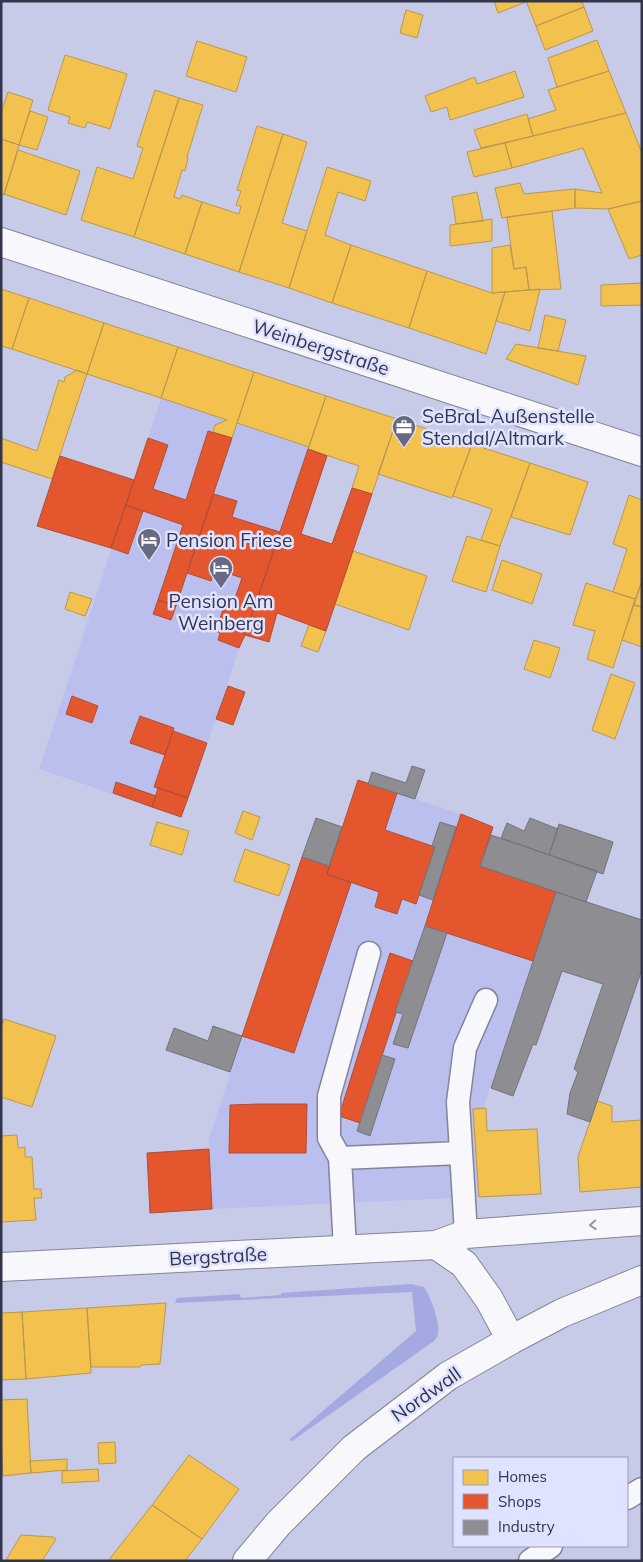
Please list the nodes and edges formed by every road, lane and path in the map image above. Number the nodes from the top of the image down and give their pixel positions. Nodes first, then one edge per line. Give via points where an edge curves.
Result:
1 (1, 242) edge
2 (642, 452) edge
3 (369, 953) dead end
4 (486, 1000) dead end
5 (461, 1153) junction
6 (340, 1158) junction
7 (642, 1221) edge
8 (466, 1234) junction
9 (436, 1245) junction
10 (345, 1249) junction
11 (1, 1268) edge
12 (642, 1280) edge
13 (511, 1340) junction
14 (642, 1489) edge
15 (628, 1497) edge
16 (550, 1547) edge
17 (247, 1561) edge
18 (530, 1561) edge

1 - 2 street, Weinbergstraße
3 - 6 lane via 329,1096 329,1138
4 - 5 lane via 465,1048 458,1102
5 - 6 lane
5 - 8 lane
6 - 10 lane
7 -> 8 street, Bergstraße
8 - 9 street, Bergstraße
9 - 10 street, Bergstraße
9 - 13 street via 464,1264 489,1299
10 - 11 street, Bergstraße
12 - 13 street, Nordwall via 562,1313
13 - 17 street, Nordwall via 448,1376 354,1448 278,1524
14 - 15 lane
16 - 18 lane

